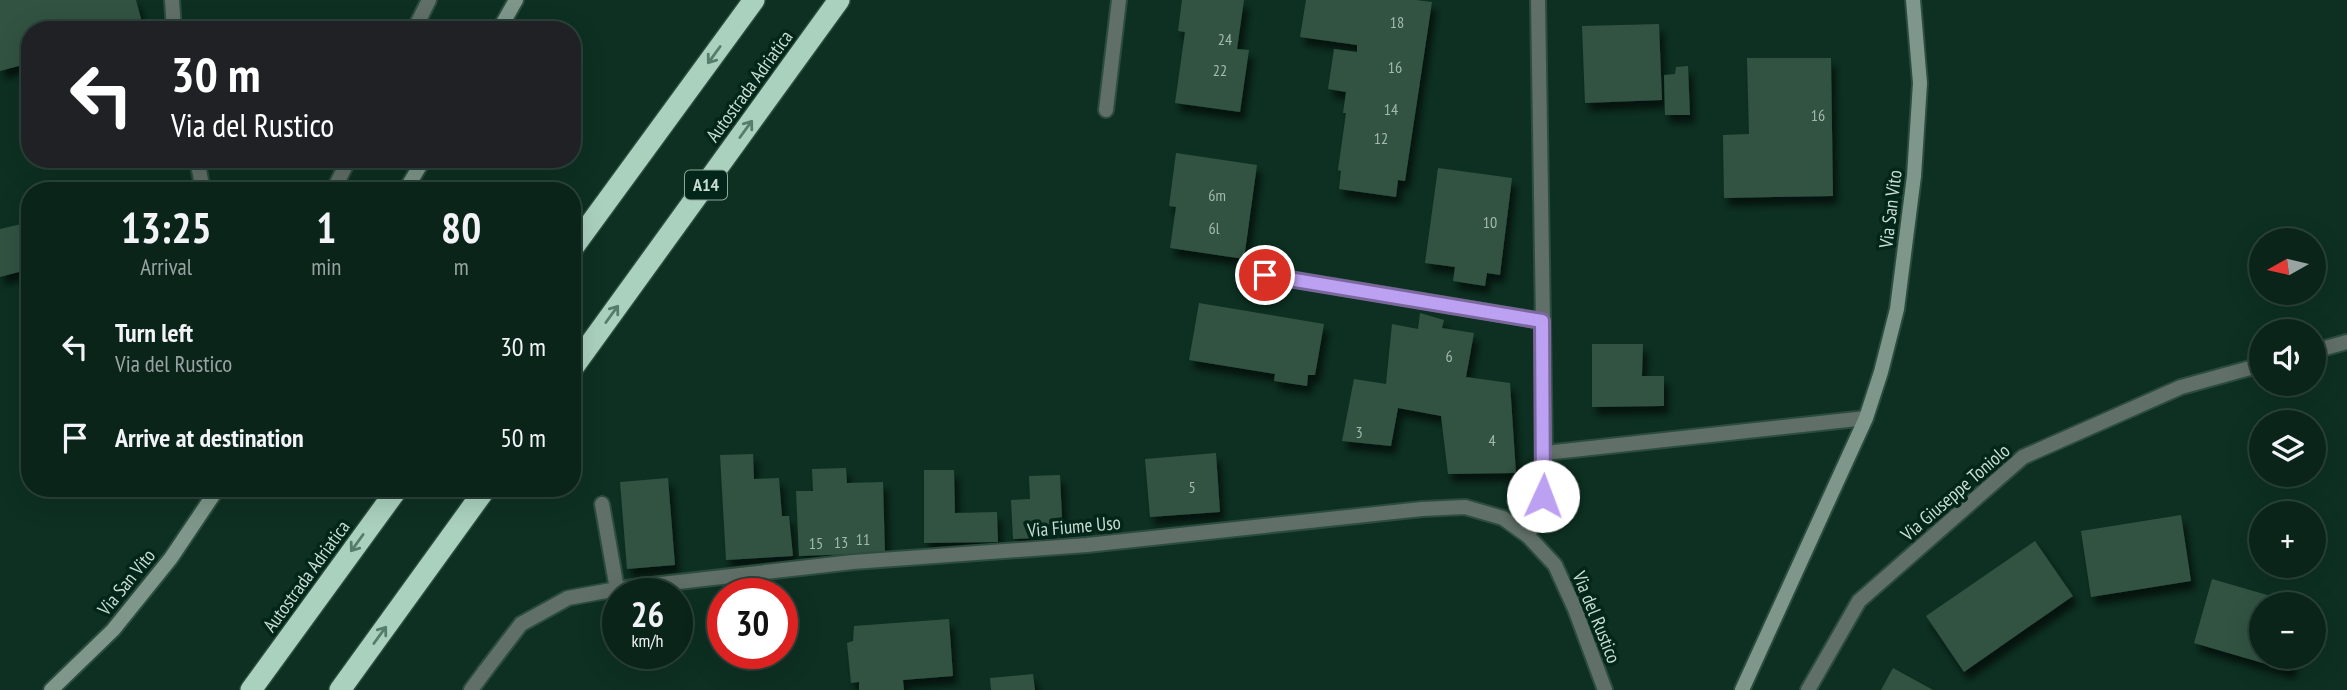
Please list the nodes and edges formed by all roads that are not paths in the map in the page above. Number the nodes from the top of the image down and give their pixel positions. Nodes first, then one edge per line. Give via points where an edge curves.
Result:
1 (172, 0) edge
2 (429, 0) edge
3 (516, 0) edge
4 (754, 0) edge
5 (839, 0) edge
6 (1119, 0) edge
7 (1538, 0) edge
8 (1913, 0) edge
9 (173, 21) edge
10 (418, 21) edge
11 (504, 21) edge
12 (1106, 110) dead end
13 (581, 237) edge
14 (1265, 275) dead end
15 (1542, 321) junction
16 (2347, 342) edge
17 (2326, 348) edge
18 (581, 357) edge
19 (2249, 368) edge
20 (1866, 418) junction
21 (1545, 453) junction
22 (212, 497) edge
23 (391, 497) edge
24 (479, 497) edge
25 (602, 504) dead end
26 (1528, 536) junction
27 (615, 578) edge
28 (693, 580) edge
29 (602, 592) edge
30 (51, 690) edge
31 (250, 690) edge
32 (340, 690) edge
33 (471, 690) edge
34 (1605, 690) edge
35 (1742, 690) edge
36 (1808, 690) edge

1 - 9 street
2 - 10 street
3 - 11 street
4 -> 13 highway
18 -> 5 highway, Autostrada Adriatica / A14
6 - 12 street
7 - 15 street
8 - 20 street, Via San Vito via 1920,83 1914,176 1897,309
14 - 15 street
15 - 21 street
16 - 17 street
19 - 36 street, Via Giuseppe Toniolo via 2181,387 2023,457 1859,601
20 - 21 street
20 - 35 street, Via San Vito
21 - 26 street via 1543,496
22 - 30 street, Via San Vito via 171,558 113,630
23 -> 31 highway, Autostrada Adriatica
32 -> 24 highway
25 - 27 street
26 - 28 street, Via Fiume Uso via 1503,518 1465,507 1422,509
26 - 34 street, Via del Rustico via 1555,565
29 - 33 street, Via Fiume Uso via 568,598 521,624

